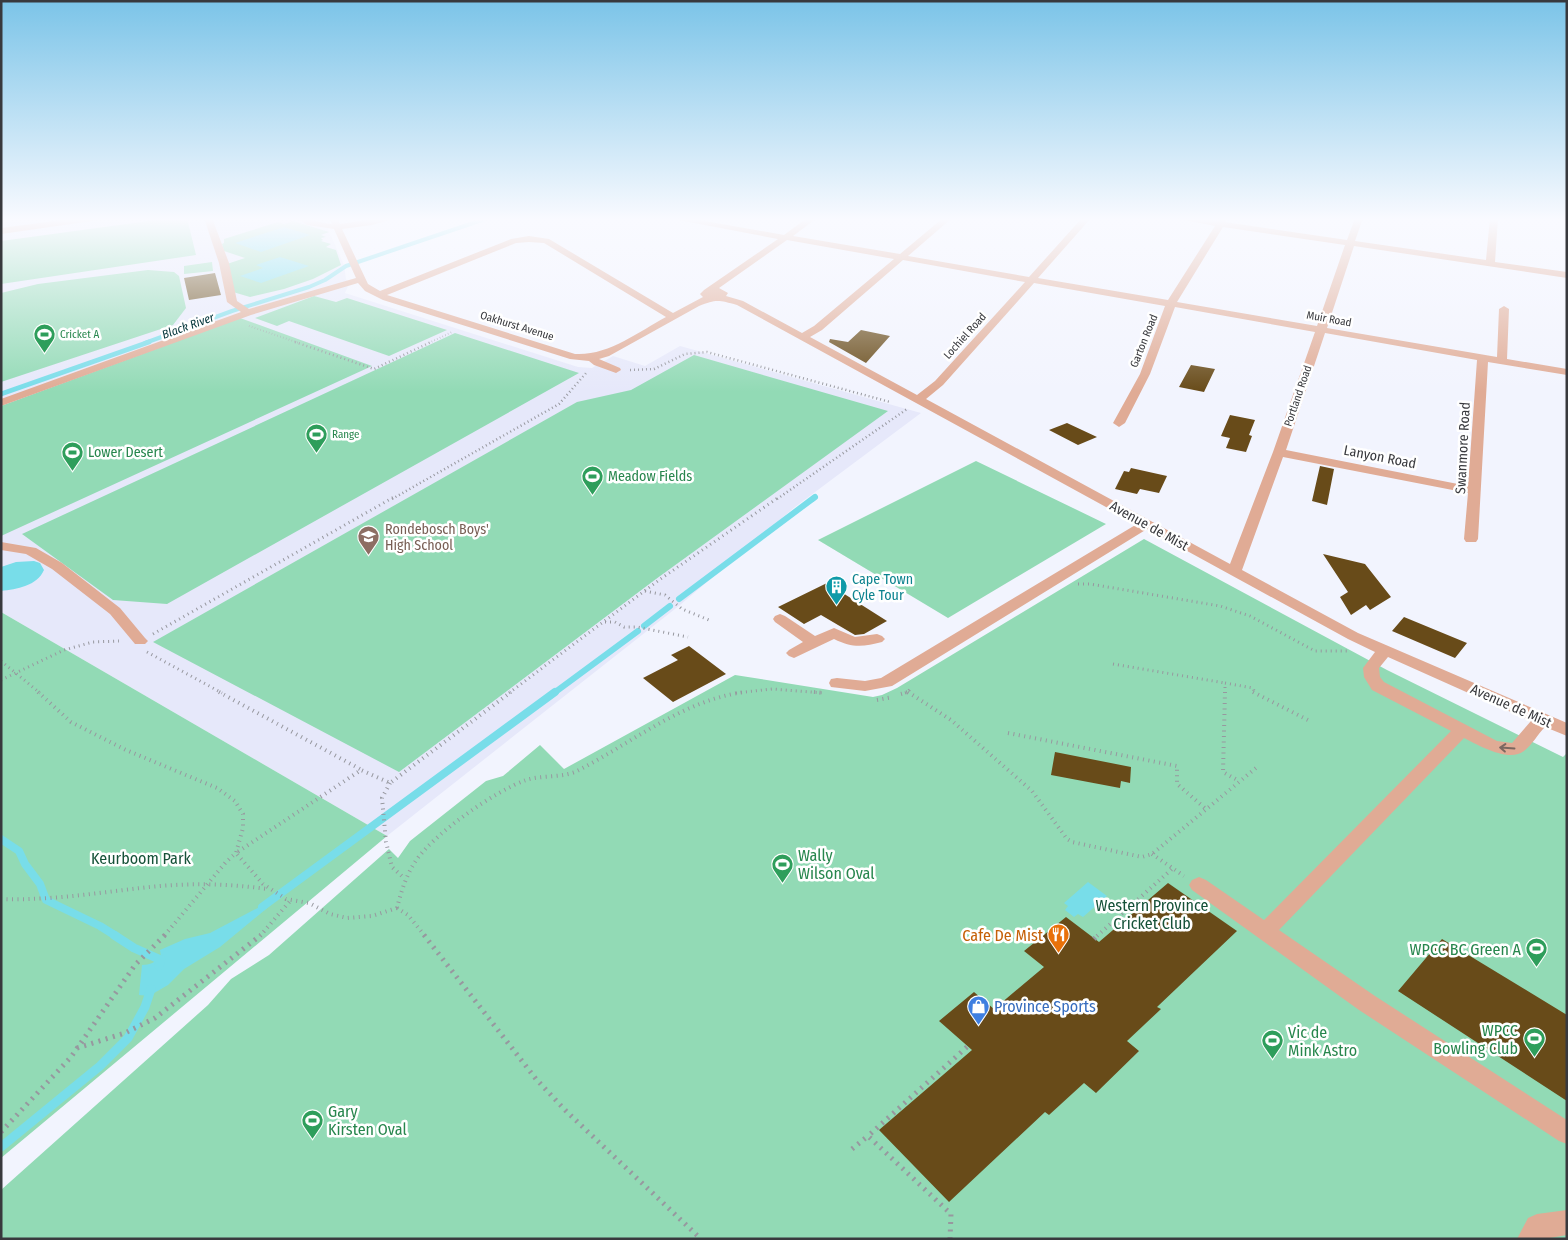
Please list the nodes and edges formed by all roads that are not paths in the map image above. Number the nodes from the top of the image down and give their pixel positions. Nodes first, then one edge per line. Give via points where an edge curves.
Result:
1 (229, 276) edge
2 (361, 276) edge
3 (425, 276) edge
4 (604, 276) edge
5 (736, 276) edge
6 (880, 276) edge
7 (1007, 276) edge
8 (1035, 276) edge
9 (1188, 276) edge
10 (1340, 276) edge
11 (362, 279) junction
12 (1031, 280) junction
13 (715, 292) junction
14 (378, 295) junction
15 (1171, 304) junction
16 (241, 309) junction
17 (1504, 309) dead end
18 (673, 317) junction
19 (1321, 330) junction
20 (802, 337) junction
21 (592, 358) junction
22 (1483, 358) junction
23 (1502, 361) junction
24 (616, 370) dead end
25 (1567, 372) edge
26 (1, 403) edge
27 (914, 404) junction
28 (1120, 423) dead end
29 (1279, 452) junction
30 (1476, 491) junction
31 (1146, 524) junction
32 (1471, 540) dead end
33 (1, 546) edge
34 (1234, 572) junction
35 (780, 619) dead end
36 (876, 638) dead end
37 (140, 641) road end
38 (814, 643) junction
39 (1385, 650) junction
40 (794, 654) dead end
41 (833, 688) road end
42 (1542, 719) junction
43 (1462, 730) junction
44 (1567, 730) edge
45 (1199, 885) road end
46 (1265, 931) junction
47 (1567, 1133) edge
48 (1567, 1222) edge
49 (1530, 1239) edge

1 - 16 street
2 - 11 street, Oakhurst Avenue
3 - 14 street
4 - 18 street
5 - 13 street
6 - 20 street via 818,328
7 - 12 street, Muir Road
8 - 12 street, Lochiel Road
9 - 15 street, Garton Road
10 - 19 street, Portland Road
11 - 14 street, Oakhurst Avenue via 368,289
11 - 16 street
12 - 15 street, Muir Road
12 - 27 street, Lochiel Road via 939,383
13 - 18 street
13 - 20 street, Avenue de Mist
14 - 21 street, Oakhurst Avenue via 574,357
15 - 19 street, Muir Road
15 - 28 street, Garton Road via 1145,374
16 - 26 street via 229,320
17 - 23 street
18 - 21 street
19 - 22 street, Muir Road
19 - 29 street, Portland Road
20 - 27 street, Avenue de Mist
21 - 24 street via 598,364
22 - 23 street, Muir Road
22 - 30 street, Swanmore Road
23 - 25 street, Muir Road
27 - 31 street, Avenue de Mist
29 - 30 street, Lanyon Road
29 - 34 street, Portland Road
30 - 32 street, Swanmore Road
31 - 34 street, Avenue de Mist
31 - 41 street via 886,682
33 - 37 street via 20,548 57,566 115,611
34 - 39 street, Avenue de Mist
35 - 38 street
36 - 38 street via 854,642 834,633
38 - 40 street
39 - 42 street, Avenue de Mist
39 - 43 street via 1371,668 1378,686
42 -> 43 street via 1514,749 1496,747
42 - 44 street, Avenue de Mist
43 - 46 street
45 - 46 street
46 - 47 street via 1367,1003
48 - 49 street via 1537,1227

